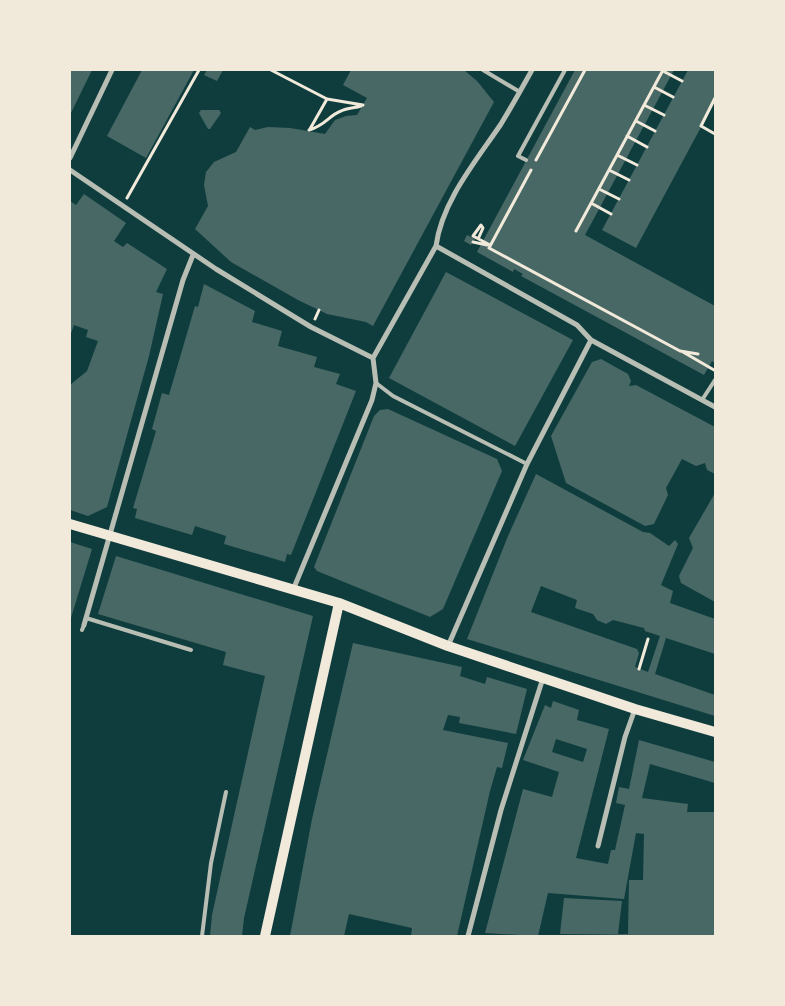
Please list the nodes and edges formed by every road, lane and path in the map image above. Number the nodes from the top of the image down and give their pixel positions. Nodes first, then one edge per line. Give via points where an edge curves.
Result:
1 (112, 70) edge
2 (199, 70) edge
3 (271, 70) edge
4 (483, 70) edge
5 (532, 70) edge
6 (565, 70) edge
7 (663, 70) edge
8 (682, 81) dead end
9 (654, 87) junction
10 (520, 92) junction
11 (673, 97) dead end
12 (326, 99) junction
13 (715, 100) edge
14 (644, 105) junction
15 (664, 115) dead end
16 (636, 120) junction
17 (655, 131) dead end
18 (715, 134) edge
19 (627, 136) junction
20 (647, 147) dead end
21 (617, 155) junction
22 (70, 158) edge
23 (526, 160) dead end
24 (637, 165) dead end
25 (70, 170) edge
26 (609, 170) junction
27 (629, 180) dead end
28 (599, 189) junction
29 (619, 199) dead end
30 (591, 203) junction
31 (123, 206) junction
32 (611, 214) dead end
33 (576, 231) dead end
34 (479, 237) dead end
35 (473, 242) dead end
36 (436, 246) junction
37 (489, 248) dead end
38 (193, 255) junction
39 (552, 275) dead end
40 (549, 280) junction
41 (591, 340) junction
42 (680, 351) junction
43 (698, 354) dead end
44 (373, 358) junction
45 (709, 366) dead end
46 (715, 380) edge
47 (376, 383) junction
48 (702, 400) junction
49 (715, 407) edge
50 (527, 464) junction
51 (70, 524) edge
52 (111, 537) junction
53 (293, 590) junction
54 (339, 603) junction
55 (86, 618) junction
56 (83, 628) dead end
57 (648, 639) dead end
58 (448, 646) junction
59 (191, 650) dead end
60 (640, 669) dead end
61 (544, 678) junction
62 (635, 709) junction
63 (715, 732) edge
64 (226, 792) dead end
65 (598, 846) dead end
66 (202, 936) edge
67 (265, 936) edge
68 (468, 936) edge

1 - 22 street
2 - 31 path
3 - 12 path
4 - 10 lane
5 - 10 street
6 - 23 lane via 518,156
7 - 8 path
7 - 9 path
9 - 11 path
9 - 14 path
10 - 36 street via 455,196 439,228
12 - 12 path via 309,130 323,126 341,111 363,105
13 - 18 path via 701,126
14 - 15 path
14 - 16 path
16 - 17 path
16 - 19 path
19 - 20 path
19 - 21 path
21 - 24 path
21 - 26 path
25 - 31 street
26 - 27 path
26 - 28 path
28 - 29 path
28 - 30 path
30 - 32 path
30 - 33 path
31 - 38 street
34 - 35 path via 481,225 473,236 490,245
36 - 41 street via 577,325
36 - 44 street
37 - 40 path
38 - 44 street via 311,327
38 - 52 street via 183,280
39 - 40 path
40 - 42 path
41 - 48 street
41 - 50 street
42 - 43 path
42 - 45 path
44 - 47 street
46 - 48 lane
47 - 50 lane via 393,396
47 - 53 street via 372,400
48 - 49 street
50 - 58 street
51 - 52 main road
52 - 53 main road
52 - 55 street
53 - 54 main road
54 - 58 main road
54 - 67 main road
55 - 56 street
55 - 59 lane
57 - 60 path
58 - 61 main road
61 - 62 main road
61 - 68 street via 501,810
62 - 63 main road
62 - 65 street
64 - 66 lane via 211,863

